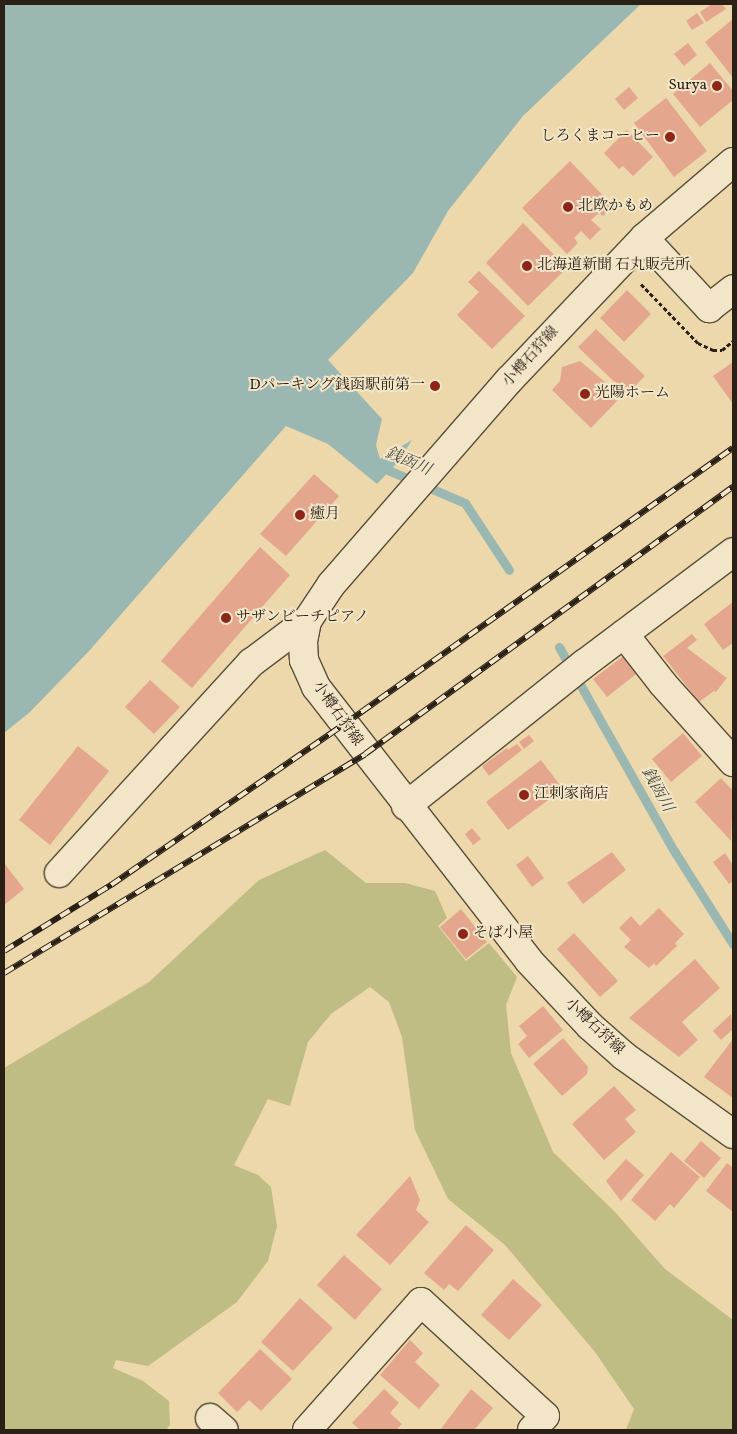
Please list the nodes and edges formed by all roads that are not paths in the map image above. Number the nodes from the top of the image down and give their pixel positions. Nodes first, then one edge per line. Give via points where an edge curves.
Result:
1 (733, 162) edge
2 (644, 238) junction
3 (733, 289) edge
4 (733, 552) edge
5 (307, 621) junction
6 (624, 634) junction
7 (733, 762) edge
8 (406, 806) junction
9 (60, 873) dead end
10 (733, 1134) edge
11 (307, 1430) edge
12 (532, 1430) edge

1 - 2 street, 小樽石狩線
2 - 3 street via 709,308
2 - 5 street, 小樽石狩線 via 571,312 391,516 331,585
4 - 6 street
5 - 8 street, 小樽石狩線 via 304,660 316,687
5 - 9 street via 251,663
6 - 7 street
6 - 8 street
8 - 10 street, 小樽石狩線 via 523,954 590,1026 644,1072
11 - 12 street via 421,1302 545,1416

